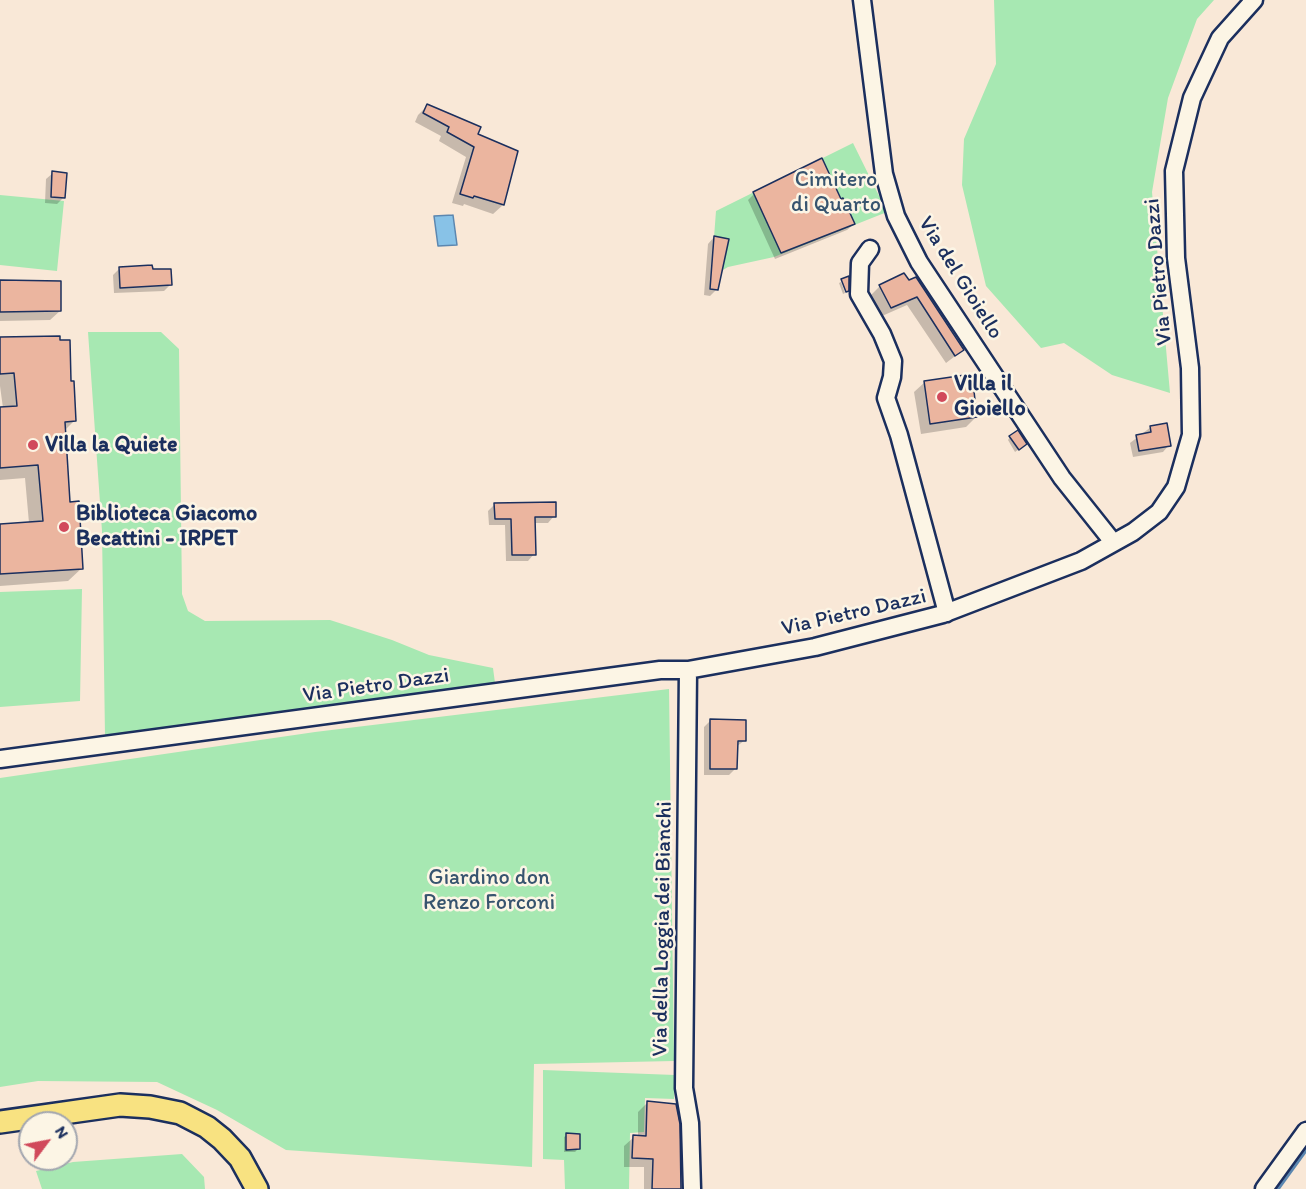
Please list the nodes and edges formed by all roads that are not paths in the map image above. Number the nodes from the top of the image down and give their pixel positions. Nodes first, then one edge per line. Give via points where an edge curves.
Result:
1 (862, 0) edge
2 (1254, 0) edge
3 (870, 249) dead end
4 (1113, 542) junction
5 (947, 613) junction
6 (688, 669) junction
7 (0, 759) edge
8 (0, 1122) edge
9 (1306, 1131) edge
10 (258, 1189) edge
11 (692, 1189) edge
12 (1264, 1189) edge

1 - 4 street, Via del Gioiello via 884,174 896,216 919,262 1056,469
2 - 4 street, Via Pietro Dazzi via 1220,38 1192,98 1174,171 1176,258 1190,369 1191,435 1176,488 1159,512
3 - 5 street via 860,263 859,294 893,361 886,398
4 - 5 street, Via Pietro Dazzi via 1081,561
5 - 6 street, Via Pietro Dazzi via 815,648
6 - 7 street, Via Pietro Dazzi
6 - 11 street, Via della Loggia dei Bianchi via 684,1088 690,1123
8 - 10 main road via 120,1105 180,1113 207,1126 222,1139 240,1158
9 - 12 street

